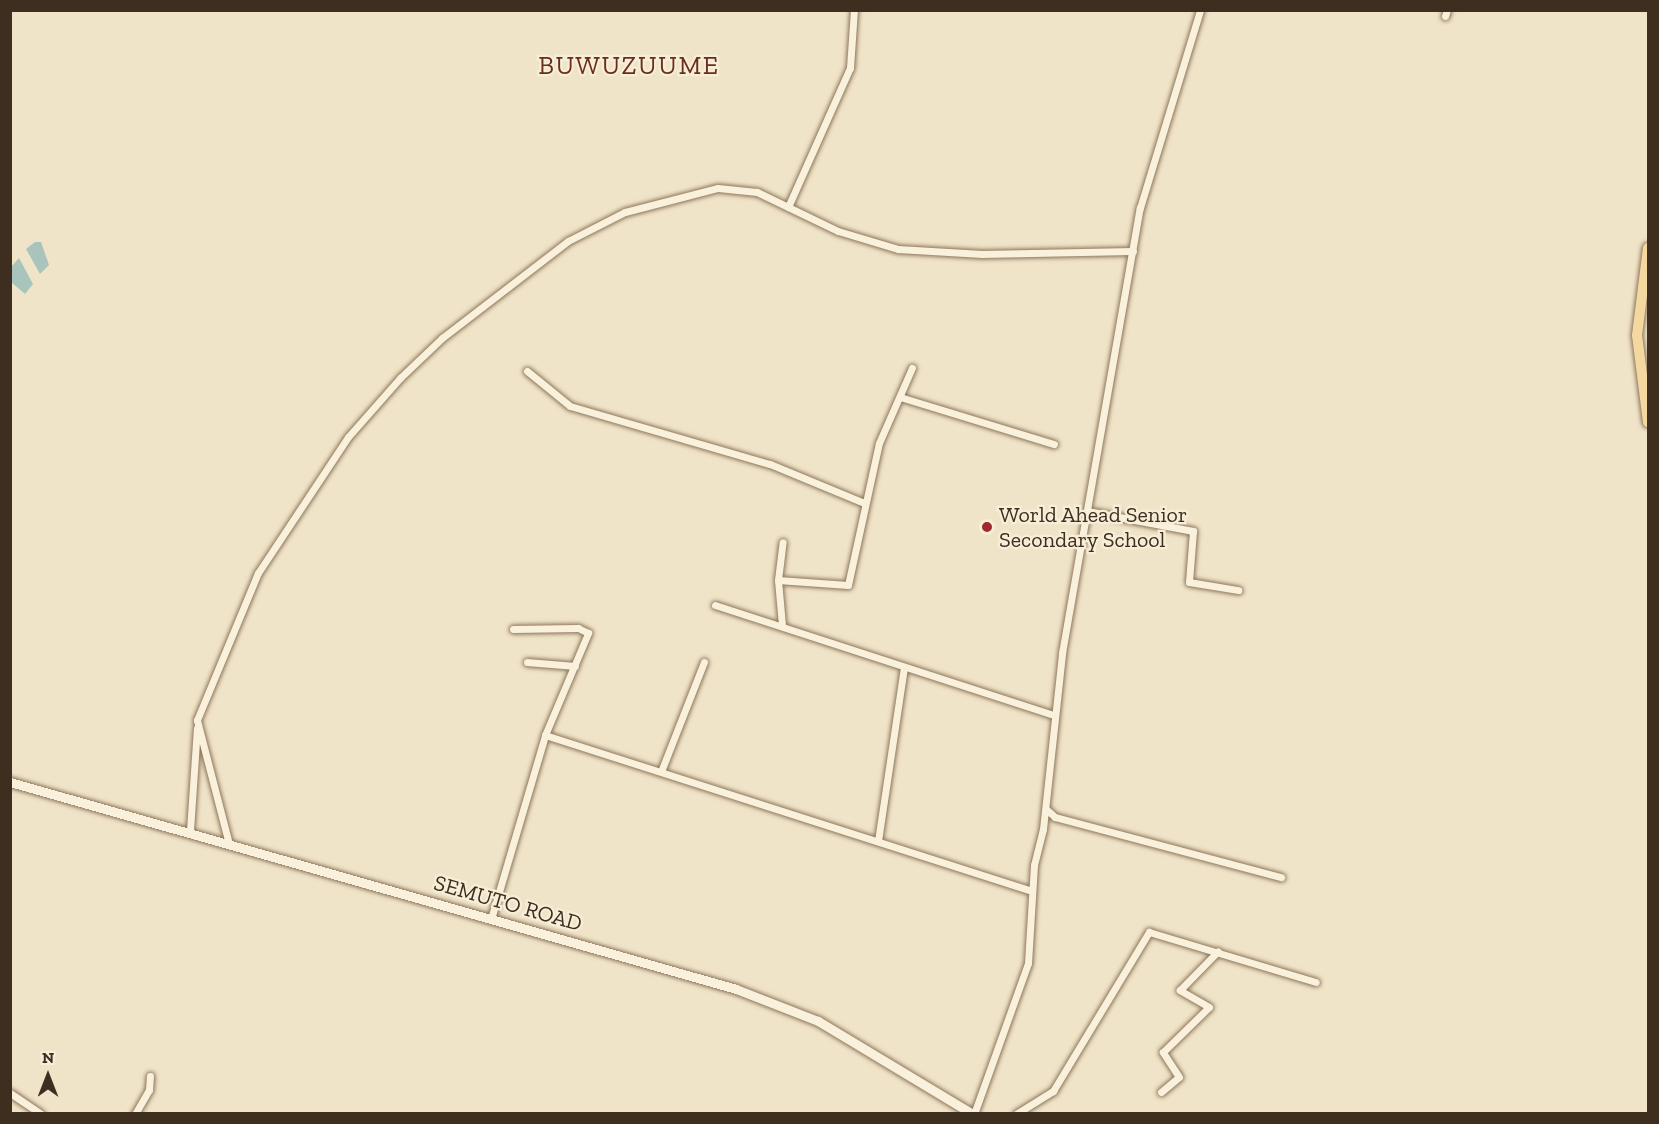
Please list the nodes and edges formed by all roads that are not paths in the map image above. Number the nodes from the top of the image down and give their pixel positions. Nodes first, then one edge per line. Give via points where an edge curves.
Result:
1 (854, 10) edge
2 (1200, 10) edge
3 (788, 207) junction
4 (1648, 248) edge
5 (1133, 251) junction
6 (912, 368) dead end
7 (527, 371) dead end
8 (900, 398) junction
9 (1648, 422) edge
10 (1054, 444) dead end
11 (864, 503) junction
12 (1087, 511) junction
13 (783, 542) dead end
14 (778, 580) junction
15 (1238, 590) dead end
16 (714, 605) dead end
17 (782, 625) junction
18 (513, 629) dead end
19 (527, 662) dead end
20 (704, 662) dead end
21 (575, 666) junction
22 (904, 668) junction
23 (1053, 715) junction
24 (198, 720) junction
25 (545, 735) junction
26 (662, 769) junction
27 (10, 782) edge
28 (1046, 809) junction
29 (190, 830) junction
30 (878, 841) junction
31 (229, 844) junction
32 (1281, 877) dead end
33 (1032, 891) junction
34 (491, 919) junction
35 (1218, 951) junction
36 (1316, 982) dead end
37 (150, 1076) dead end
38 (1161, 1092) dead end
39 (10, 1093) edge
40 (41, 1113) edge
41 (135, 1113) edge
42 (974, 1113) edge
43 (1016, 1113) edge

1 - 3 street via 850,68
2 - 5 street via 1148,176
3 - 5 street via 845,234 898,249 982,254
3 - 24 street via 757,192 718,188 625,212 568,241 442,338 348,437 258,573 201,701
4 - 9 main road via 1637,335
5 - 12 street
6 - 8 street
7 - 11 street via 570,406 770,464
8 - 10 street
8 - 11 street via 879,443
11 - 14 street via 848,585
12 - 15 street via 1193,531 1189,582
12 - 23 street
13 - 14 street
14 - 17 street
16 - 17 street
17 - 22 street
18 - 21 street via 585,629
19 - 21 street
20 - 26 street
21 - 25 street
22 - 23 street
22 - 30 street
23 - 28 street
24 - 29 street
24 - 31 street
25 - 26 street
25 - 34 street
26 - 30 street
27 - 29 main road, SEMUTO ROAD
28 - 32 street via 1055,817
28 - 33 street
29 - 31 main road, SEMUTO ROAD
30 - 33 street
31 - 34 main road, SEMUTO ROAD
33 - 42 street via 1024,979
34 - 42 main road, SEMUTO ROAD via 791,1009 887,1057
35 - 36 street
35 - 38 street via 1180,990 1209,1007 1163,1052 1179,1077
35 - 43 street via 1159,932 1143,936 1053,1091
37 - 41 street
39 - 40 street

